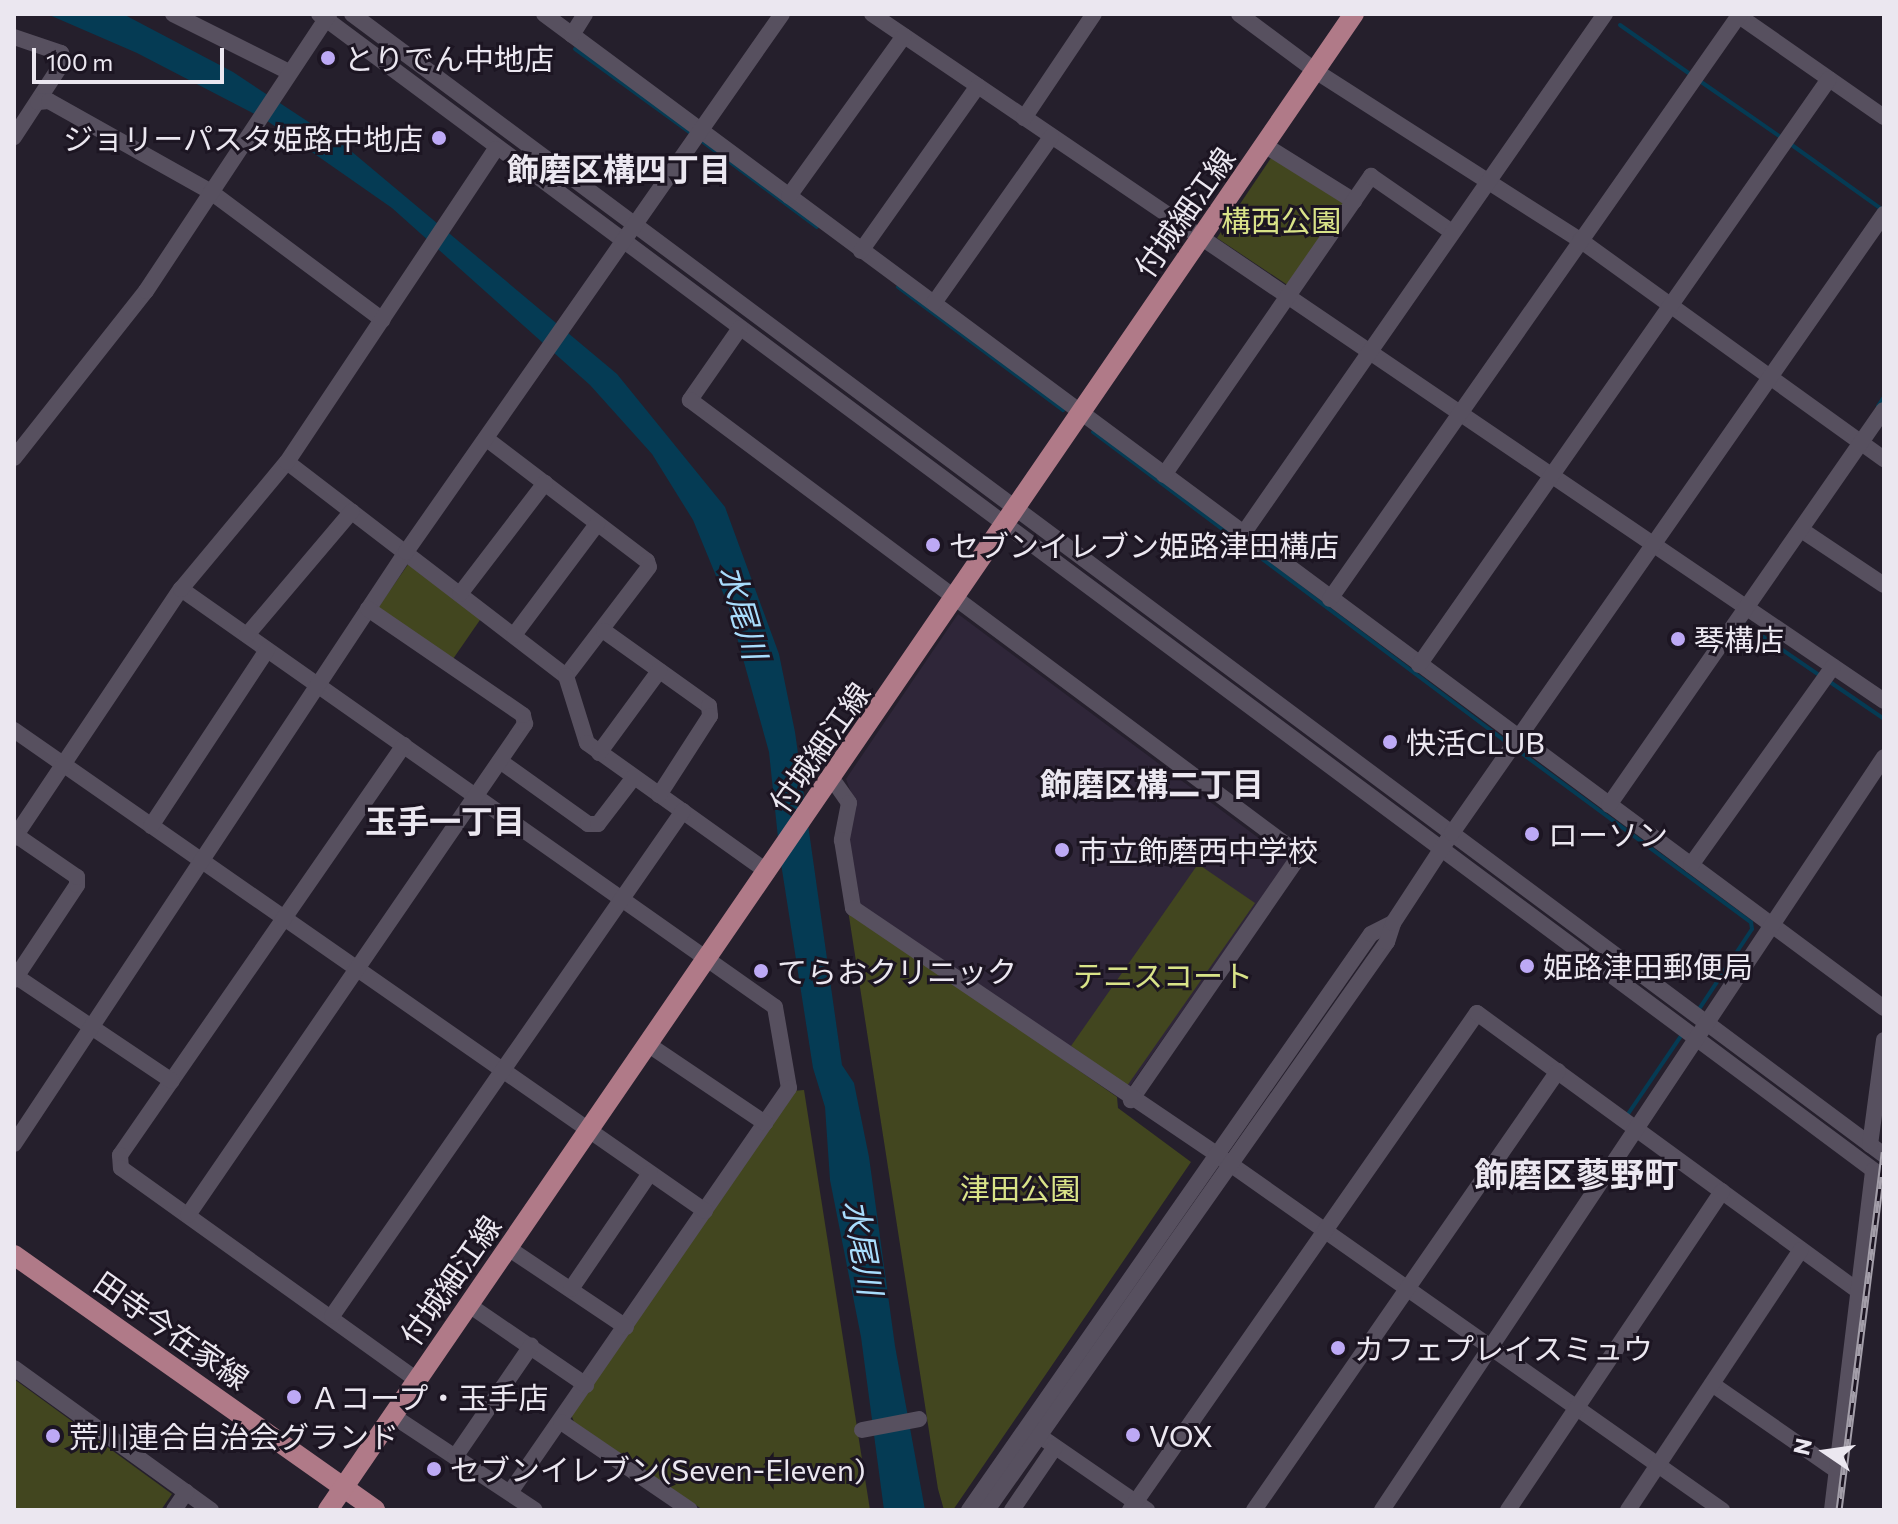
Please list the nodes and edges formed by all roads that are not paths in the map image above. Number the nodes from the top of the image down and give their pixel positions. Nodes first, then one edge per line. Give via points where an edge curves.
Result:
1 (173, 14) edge
2 (352, 14) edge
3 (544, 14) edge
4 (584, 14) edge
5 (782, 14) edge
6 (872, 14) edge
7 (1094, 14) edge
8 (1239, 14) edge
9 (1354, 14) edge
10 (1605, 14) edge
11 (1739, 15) edge
12 (325, 16) edge
13 (572, 35) junction
14 (904, 36) junction
15 (14, 37) edge
16 (289, 72) junction
17 (1317, 72) junction
18 (1829, 79) junction
19 (978, 86) junction
20 (38, 102) junction
21 (1884, 117) edge
22 (1024, 118) junction
23 (698, 128) junction
24 (14, 137) edge
25 (1051, 137) junction
26 (1266, 146) junction
27 (496, 149) junction
28 (1490, 179) junction
29 (211, 192) junction
30 (789, 196) junction
31 (1354, 201) junction
32 (1884, 214) edge
33 (634, 224) junction
34 (1452, 232) junction
35 (1202, 239) junction
36 (1580, 240) junction
37 (622, 242) junction
38 (861, 251) junction
39 (1289, 298) junction
40 (934, 303) junction
41 (1671, 305) junction
42 (383, 320) junction
43 (740, 328) junction
44 (1369, 352) junction
45 (1773, 375) junction
46 (1884, 410) edge
47 (1459, 413) junction
48 (1082, 414) junction
49 (488, 440) junction
50 (1862, 442) junction
51 (14, 458) edge
52 (1884, 459) edge
53 (287, 462) junction
54 (1164, 475) junction
55 (1551, 475) junction
56 (545, 483) junction
57 (352, 511) junction
58 (1010, 518) junction
59 (597, 524) junction
60 (1803, 531) junction
61 (1243, 534) junction
62 (1654, 543) junction
63 (406, 552) junction
64 (1884, 585) edge
65 (181, 589) junction
66 (460, 594) junction
67 (956, 599) junction
68 (1330, 599) junction
69 (1748, 607) junction
70 (368, 609) junction
71 (604, 631) junction
72 (247, 635) junction
73 (514, 635) junction
74 (267, 650) junction
75 (1419, 665) junction
76 (1833, 667) junction
77 (659, 671) junction
78 (566, 676) junction
79 (317, 685) junction
80 (1884, 701) edge
81 (14, 730) edge
82 (1519, 738) junction
83 (404, 745) junction
84 (599, 753) junction
85 (1884, 757) edge
86 (500, 761) junction
87 (64, 768) junction
88 (634, 777) junction
89 (827, 788) junction
90 (659, 795) junction
91 (476, 796) junction
92 (1609, 805) junction
93 (683, 811) junction
94 (151, 826) junction
95 (1452, 833) junction
96 (15, 837) edge
97 (1442, 851) junction
98 (201, 859) junction
99 (1691, 865) junction
100 (768, 872) junction
101 (621, 898) junction
102 (285, 917) junction
103 (1772, 928) junction
104 (708, 960) junction
105 (356, 970) junction
106 (15, 977) edge
107 (1884, 1008) edge
108 (1709, 1023) junction
109 (91, 1026) junction
110 (1696, 1040) junction
111 (1884, 1040) edge
112 (649, 1045) junction
113 (504, 1069) junction
114 (1558, 1071) junction
115 (172, 1081) junction
116 (1131, 1100) junction
117 (765, 1123) junction
118 (1637, 1129) junction
119 (589, 1131) junction
120 (14, 1144) edge
121 (1877, 1150) edge
122 (1223, 1159) junction
123 (650, 1173) junction
124 (1878, 1174) edge
125 (1722, 1191) junction
126 (705, 1211) junction
127 (188, 1215) junction
128 (1324, 1231) junction
129 (508, 1248) junction
130 (1801, 1250) junction
131 (14, 1255) edge
132 (571, 1289) junction
133 (1406, 1291) junction
134 (1858, 1291) junction
135 (469, 1305) junction
136 (332, 1316) junction
137 (626, 1327) junction
138 (531, 1346) junction
139 (1489, 1350) junction
140 (14, 1368) edge
141 (417, 1380) junction
142 (1712, 1384) junction
143 (586, 1385) junction
144 (1576, 1409) junction
145 (393, 1416) junction
146 (919, 1419) dead end
147 (561, 1422) junction
148 (862, 1430) dead end
149 (1032, 1431) junction
150 (1055, 1447) junction
151 (455, 1457) junction
152 (1657, 1465) junction
153 (1837, 1471) junction
154 (343, 1488) junction
155 (186, 1492) junction
156 (510, 1492) junction
157 (1137, 1507) edge
158 (174, 1510) edge
159 (211, 1510) edge
160 (328, 1510) edge
161 (375, 1510) edge
162 (535, 1510) edge
163 (690, 1510) edge
164 (969, 1510) edge
165 (987, 1510) edge
166 (1012, 1510) edge
167 (1254, 1510) edge
168 (1382, 1510) edge
169 (1508, 1510) edge
170 (1628, 1510) edge
171 (1722, 1510) edge
172 (1832, 1510) edge

1 - 16 street
2 - 33 street
3 - 13 street
4 - 13 street
5 - 23 street
6 - 14 street
7 - 22 street
8 - 17 street
9 - 17 main road, 付城細江線
10 - 28 street
11 - 18 street
11 - 36 street
12 - 16 street
12 - 27 street
13 - 23 street
14 - 19 street
14 - 30 street
15 - 20 street via 61,53 63,62
16 - 29 street
17 - 26 main road, 付城細江線
17 - 28 street
18 - 21 street
18 - 41 street
19 - 22 street
19 - 38 street
20 - 24 street
20 - 29 street via 49,101
22 - 25 street
23 - 30 street
23 - 33 street
25 - 35 street
25 - 40 street
26 - 31 street
26 - 35 main road, 付城細江線
27 - 37 street
27 - 42 street
28 - 34 street
28 - 36 street
29 - 42 street
29 - 51 street via 146,291
30 - 38 street
31 - 34 street via 1371,176
31 - 39 street
32 - 45 street
33 - 37 street
33 - 58 street
34 - 44 street
35 - 39 street
35 - 48 main road, 付城細江線
36 - 41 street
36 - 47 street
37 - 43 street
37 - 49 street
38 - 40 street
39 - 44 street
39 - 54 street
40 - 48 street
41 - 45 street
41 - 55 street
42 - 53 street
43 - 58 street
43 - 67 street via 690,400
44 - 47 street
44 - 61 street
45 - 50 street
45 - 62 street
46 - 50 street
47 - 55 street
47 - 68 street
48 - 54 street
48 - 58 main road, 付城細江線
49 - 56 street
49 - 63 street
50 - 52 street
50 - 60 street
53 - 57 street
53 - 65 street
54 - 61 street
55 - 62 street
55 - 75 street
56 - 59 street
56 - 66 street
57 - 63 street
57 - 72 street
58 - 67 main road, 付城細江線
58 - 95 street
58 - 97 street
59 - 71 street via 649,567
59 - 73 street
60 - 64 street
60 - 69 street
61 - 68 street
62 - 69 street
62 - 82 street
63 - 66 street
63 - 70 street
65 - 72 street
65 - 87 street
66 - 73 street
67 - 89 main road, 付城細江線
67 - 116 street via 1300,855
68 - 75 street
69 - 76 street
69 - 92 street
70 - 79 street
70 - 86 street via 523,715 525,724
71 - 77 street
71 - 78 street
72 - 74 street
73 - 78 street
74 - 79 street
74 - 94 street
75 - 82 street
76 - 80 street
76 - 99 street
77 - 84 street
77 - 90 street via 709,706 710,716
78 - 84 street via 587,743
79 - 83 street
79 - 98 street
81 - 87 street
82 - 92 street
82 - 95 street
83 - 91 street
83 - 102 street
84 - 88 street
85 - 103 street
86 - 88 street via 588,824 598,824
86 - 91 street
87 - 94 street
87 - 96 street
88 - 90 street
89 - 100 main road, 付城細江線
89 - 116 street via 849,803 842,840 853,908
90 - 93 street
91 - 101 street
91 - 105 street
92 - 99 street
93 - 100 street
93 - 101 street
94 - 98 street
95 - 97 street
95 - 108 street
96 - 106 street via 77,877 77,885
97 - 110 street
97 - 122 street via 1393,923 1387,942
98 - 102 street
98 - 109 street
99 - 103 street
100 - 104 main road, 付城細江線
101 - 104 street
101 - 113 street
102 - 105 street
102 - 115 street
103 - 107 street
103 - 108 street
104 - 112 main road, 付城細江線
104 - 117 street via 775,1007 789,1088
105 - 113 street
105 - 127 street
106 - 109 street
108 - 110 street
108 - 121 street
109 - 115 street
109 - 120 street
110 - 118 street
110 - 124 street
111 - 121 street
112 - 117 street
112 - 119 main road, 付城細江線
113 - 119 street
113 - 136 street
114 - 118 street
114 - 128 street via 1477,1013
114 - 133 street
115 - 127 street via 120,1155 121,1168
116 - 122 street
117 - 126 street
118 - 125 street
118 - 139 street
119 - 123 street
119 - 129 main road, 付城細江線
122 - 128 street
122 - 149 street
123 - 126 street
123 - 132 street
124 - 134 street
125 - 130 street
125 - 144 street
126 - 137 street
127 - 136 street
128 - 133 street
128 - 157 street
129 - 132 street
129 - 135 main road, 付城細江線
130 - 134 street
130 - 142 street
131 - 154 main road, 田寺今在家線
132 - 137 street
133 - 139 street
133 - 167 street
134 - 153 street
135 - 138 street
135 - 141 main road, 付城細江線
136 - 141 street
137 - 143 street
138 - 143 street
138 - 151 street
139 - 144 street
139 - 168 street
140 - 155 street
141 - 145 main road, 付城細江線
142 - 152 street
142 - 153 street
143 - 147 street
144 - 152 street
144 - 169 street
145 - 151 street
145 - 154 main road, 付城細江線
146 - 148 street
147 - 156 street
147 - 163 street
149 - 150 street
149 - 164 street
149 - 165 street
150 - 157 street
150 - 166 street
151 - 156 street
152 - 170 street
152 - 171 street
153 - 172 street
154 - 160 main road, 付城細江線
154 - 161 main road, 田寺今在家線
155 - 158 street
155 - 159 street
156 - 162 street

